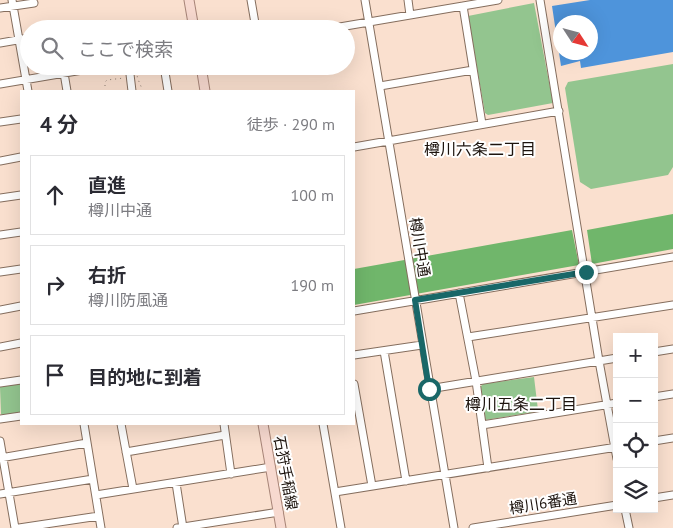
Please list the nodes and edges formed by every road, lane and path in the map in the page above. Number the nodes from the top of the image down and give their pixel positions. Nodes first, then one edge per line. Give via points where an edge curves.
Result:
1 (189, 0) edge
2 (251, 0) edge
3 (365, 0) edge
4 (408, 0) edge
5 (498, 0) edge
6 (540, 0) edge
7 (13, 3) edge
8 (34, 3) dead end
9 (463, 6) junction
10 (0, 8) edge
11 (410, 15) junction
12 (192, 20) edge
13 (254, 20) edge
14 (368, 22) junction
15 (355, 24) edge
16 (19, 40) junction
17 (0, 43) edge
18 (20, 46) edge
19 (474, 70) junction
20 (25, 75) edge
21 (53, 75) edge
22 (64, 75) edge
23 (130, 75) edge
24 (138, 75) edge
25 (163, 75) edge
26 (202, 75) edge
27 (130, 78) junction
28 (26, 80) junction
29 (0, 84) edge
30 (380, 86) junction
31 (28, 90) edge
32 (67, 90) edge
33 (105, 90) edge
34 (132, 90) edge
35 (143, 90) edge
36 (168, 90) edge
37 (205, 90) edge
38 (559, 111) junction
39 (20, 119) edge
40 (0, 122) edge
41 (482, 124) junction
42 (388, 141) junction
43 (355, 147) edge
44 (20, 157) edge
45 (0, 161) edge
46 (20, 195) edge
47 (0, 198) edge
48 (20, 232) edge
49 (0, 235) edge
50 (673, 258) edge
51 (20, 269) edge
52 (0, 272) edge
53 (586, 272) junction
54 (459, 293) junction
55 (415, 300) junction
56 (673, 305) edge
57 (20, 306) edge
58 (0, 310) edge
59 (355, 311) edge
60 (592, 318) junction
61 (468, 337) junction
62 (20, 344) edge
63 (422, 345) junction
64 (0, 347) edge
65 (673, 349) edge
66 (384, 351) junction
67 (658, 351) edge
68 (355, 355) edge
69 (613, 359) edge
70 (599, 361) junction
71 (20, 380) edge
72 (476, 381) junction
73 (0, 383) edge
74 (429, 389) junction
75 (355, 390) edge
76 (673, 394) edge
77 (658, 396) edge
78 (613, 403) edge
79 (607, 404) junction
80 (20, 416) edge
81 (0, 419) edge
82 (84, 425) edge
83 (121, 425) edge
84 (224, 425) edge
85 (263, 425) edge
86 (323, 425) edge
87 (482, 425) junction
88 (613, 433) edge
89 (225, 435) junction
90 (673, 438) edge
91 (658, 440) edge
92 (0, 441) edge
93 (87, 443) junction
94 (613, 447) edge
95 (126, 452) junction
96 (1, 457) edge
97 (271, 467) junction
98 (488, 468) junction
99 (232, 474) junction
100 (444, 476) junction
101 (93, 479) junction
102 (406, 481) junction
103 (176, 482) junction
104 (372, 486) junction
105 (133, 489) junction
106 (335, 492) junction
107 (9, 493) junction
108 (0, 494) edge
109 (96, 495) junction
110 (673, 495) edge
111 (658, 497) edge
112 (613, 506) edge
113 (279, 512) junction
114 (626, 513) edge
115 (99, 516) junction
116 (506, 525) edge
117 (15, 528) edge
118 (19, 528) edge
119 (101, 528) edge
120 (181, 528) edge
121 (281, 528) edge
122 (340, 528) edge
123 (454, 528) edge
124 (473, 528) edge
125 (629, 528) edge

1 - 12 main road
2 - 13 street
3 - 14 street, 樽川中通
4 - 11 street
5 - 9 street
6 - 38 street
7 - 8 street
7 - 10 street
7 - 16 street
9 - 11 street
9 - 19 street
11 - 14 street
14 - 15 street
14 - 30 street, 樽川中通
16 - 17 street
16 - 18 street
19 - 30 street
19 - 41 street
20 - 28 street
21 - 28 street
22 - 32 street
23 - 27 street
24 - 35 path
25 - 36 street
26 - 37 main road
27 - 33 path via 107,80
27 - 34 street
28 - 29 street
28 - 31 street
30 - 42 street, 樽川中通
38 - 41 street
38 - 53 street
39 - 40 street
41 - 42 street
42 - 43 street
42 - 55 street, 樽川中通
44 - 45 street
46 - 47 street
48 - 49 street
50 - 53 street
51 - 52 street
53 - 54 street
53 - 60 street
54 - 55 street
54 - 61 street
55 - 59 street
55 - 63 street, 樽川中通
56 - 60 street
57 - 58 street
60 - 61 street
60 - 70 street
61 - 72 street
62 - 64 street
63 - 66 street
63 - 74 street, 樽川中通
65 - 67 street
66 - 68 street
66 - 102 street
69 - 70 street
70 - 72 street
70 - 79 street
71 - 73 street
72 - 74 street
72 - 87 street
74 - 100 street, 樽川中通
75 - 104 street
76 - 77 street
78 - 79 street
79 - 87 street
79 - 88 street
80 - 81 street
82 - 93 street
83 - 95 street
84 - 89 street
85 - 97 main road, 石狩手稲線
86 - 106 street
87 - 98 street
89 - 95 street
89 - 99 street
90 - 91 street
92 - 96 street
93 - 96 street
93 - 101 street
94 - 98 street
95 - 105 street
96 - 107 street
97 - 99 street
97 - 113 main road, 石狩手稲線
98 - 100 street
99 - 103 street
100 - 102 street
100 - 123 street, 樽川中通
101 - 107 street
101 - 109 street
102 - 104 street
103 - 105 street
103 - 120 street
104 - 106 street
105 - 109 street
106 - 122 street
107 - 108 street
107 - 117 street
109 - 115 street
110 - 111 street
112 - 116 street, 樽川6番通
113 - 120 street
113 - 121 main road, 石狩手稲線
114 - 125 street
115 - 118 street
115 - 119 street
116 - 124 street, 樽川6番通

